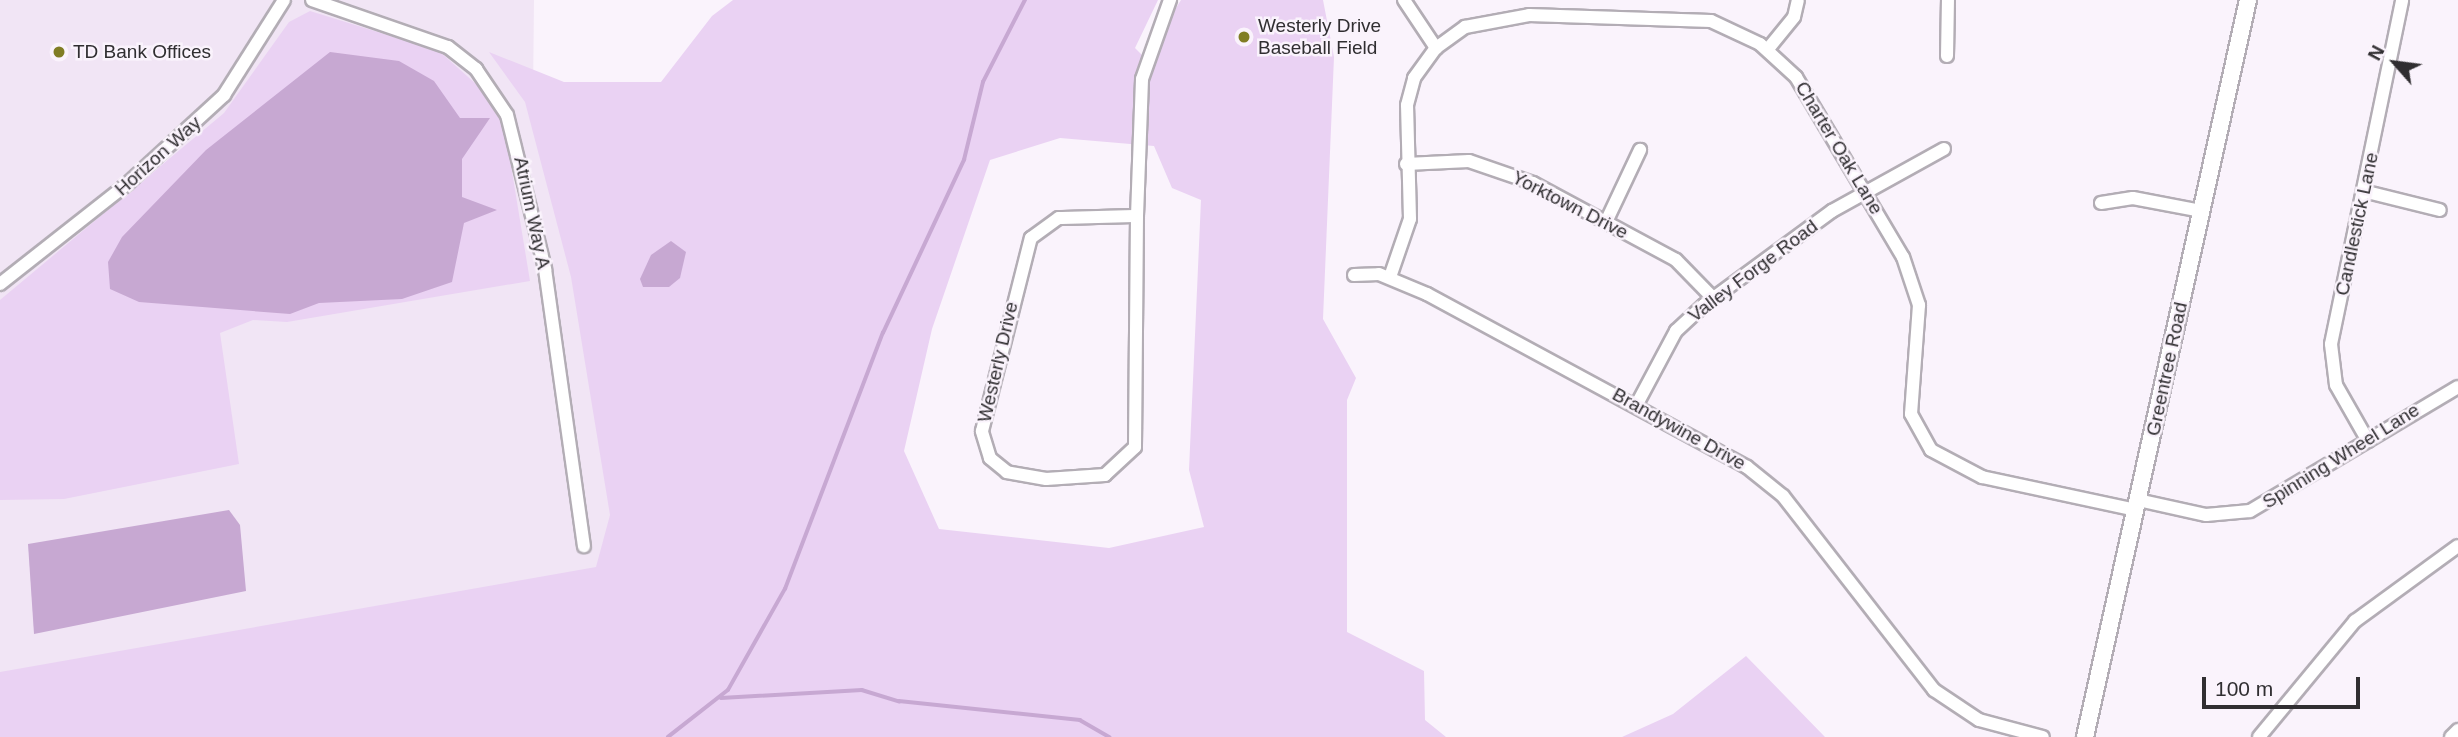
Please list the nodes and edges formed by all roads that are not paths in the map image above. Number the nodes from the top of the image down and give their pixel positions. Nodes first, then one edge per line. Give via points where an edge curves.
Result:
1 (284, 0) edge
2 (312, 0) edge
3 (1170, 0) edge
4 (1404, 0) edge
5 (1798, 0) edge
6 (1948, 0) edge
7 (2248, 0) edge
8 (2402, 0) edge
9 (1436, 48) junction
10 (1768, 49) junction
11 (1947, 56) dead end
12 (1944, 149) dead end
13 (1640, 150) dead end
14 (1406, 164) junction
15 (1865, 191) junction
16 (2363, 191) junction
17 (2101, 203) dead end
18 (2440, 210) dead end
19 (2201, 211) junction
20 (1137, 216) junction
21 (1606, 222) junction
22 (1354, 275) dead end
23 (1390, 277) junction
24 (0, 284) edge
25 (1713, 298) junction
26 (2458, 387) edge
27 (1637, 404) junction
28 (2368, 441) junction
29 (2137, 505) junction
30 (584, 546) dead end
31 (2458, 546) edge
32 (2458, 730) edge
33 (2043, 737) edge
34 (2085, 737) edge
35 (2259, 737) edge
36 (2451, 737) edge

1 - 24 street, Horizon Way via 224,95 87,218
2 - 30 street, Atrium Way A via 448,47 476,69 507,115 545,269
3 - 20 street, Westerly Drive via 1142,79
4 - 9 street
5 - 10 street via 1794,17
6 - 11 street
7 - 19 main road, Greentree Road
8 - 16 street, Candlestick Lane
9 - 10 street, Charter Oak Lane via 1489,20 1605,14 1711,21
9 - 14 street, Charter Oak Lane via 1414,78 1407,105
10 - 15 street, Charter Oak Lane via 1805,88
12 - 15 street, Valley Forge Road
13 - 21 street
14 - 21 street, Yorktown Drive via 1469,161 1533,183
14 - 23 street, Charter Oak Lane via 1408,230
15 - 25 street, Valley Forge Road
15 - 29 street, Charter Oak Lane via 1914,280 1919,305 1910,402 1915,426 1931,450 1982,477
16 - 18 street
16 - 28 street, Candlestick Lane via 2330,358 2336,385
17 - 19 street via 2133,198
19 - 29 main road, Greentree Road
20 - 20 street, Westerly Drive via 1059,218 1031,238 982,430 990,458 1007,472 1046,479 1105,475 1135,447
21 - 25 street, Yorktown Drive via 1676,260
22 - 23 street, Brandywine Drive
23 - 27 street, Brandywine Drive
25 - 27 street, Valley Forge Road via 1676,331
26 - 28 street, Spinning Wheel Lane
27 - 33 street, Brandywine Drive via 1772,486 1945,699 1979,720
28 - 29 street, Spinning Wheel Lane via 2279,498 2235,515
29 - 34 main road, Greentree Road
31 - 35 street via 2355,621
32 - 36 street

